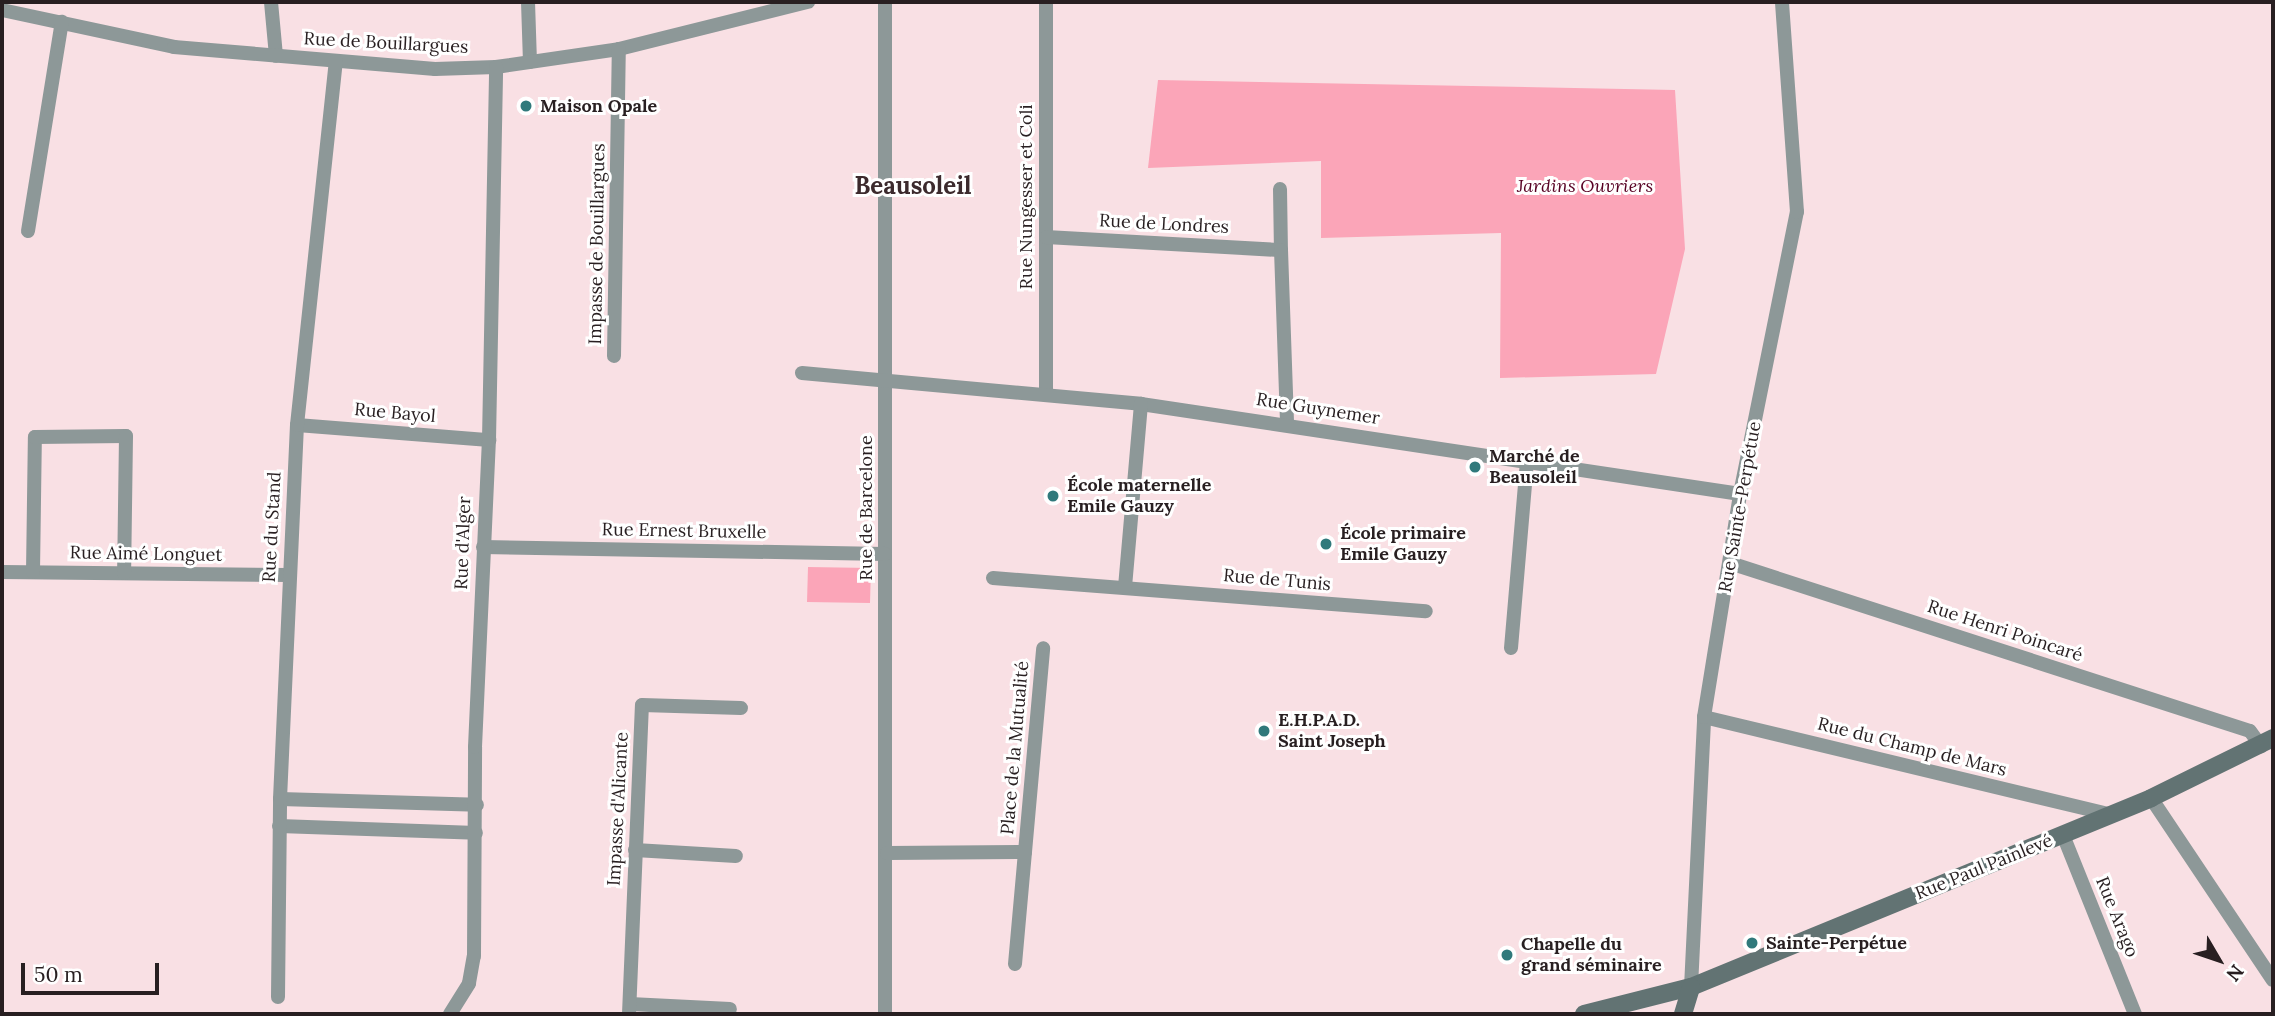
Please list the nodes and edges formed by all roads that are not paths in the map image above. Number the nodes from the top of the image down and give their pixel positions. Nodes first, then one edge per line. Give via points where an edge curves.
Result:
1 (271, 2) edge
2 (528, 2) edge
3 (808, 2) edge
4 (885, 2) edge
5 (1046, 2) edge
6 (1782, 2) edge
7 (2, 10) edge
8 (62, 22) junction
9 (620, 49) junction
10 (276, 56) junction
11 (336, 61) junction
12 (530, 62) junction
13 (496, 67) junction
14 (1280, 189) dead end
15 (28, 231) dead end
16 (1046, 237) junction
17 (1281, 250) junction
18 (614, 356) dead end
19 (802, 373) dead end
20 (888, 380) junction
21 (1046, 392) junction
22 (1141, 404) junction
23 (1287, 423) junction
24 (297, 425) junction
25 (489, 440) junction
26 (1527, 461) junction
27 (1740, 494) junction
28 (482, 547) junction
29 (885, 554) junction
30 (1730, 563) junction
31 (2, 572) edge
32 (33, 572) junction
33 (124, 573) junction
34 (289, 575) junction
35 (993, 578) dead end
36 (1125, 587) junction
37 (1426, 611) dead end
38 (1043, 648) dead end
39 (1511, 648) dead end
40 (741, 708) dead end
41 (1704, 717) junction
42 (2267, 742) edge
43 (2151, 798) junction
44 (280, 799) junction
45 (477, 805) junction
46 (2111, 815) junction
47 (279, 826) junction
48 (476, 833) junction
49 (2063, 835) junction
50 (635, 850) junction
51 (1025, 852) junction
52 (887, 853) junction
53 (736, 856) dead end
54 (1015, 964) dead end
55 (2273, 980) edge
56 (1691, 987) junction
57 (278, 997) dead end
58 (629, 1009) edge
59 (730, 1009) dead end
60 (450, 1014) edge
61 (885, 1014) edge
62 (1584, 1014) edge
63 (1684, 1014) edge
64 (2135, 1014) edge

1 - 10 street
2 - 12 street
3 - 9 street, Rue de Bouillargues
4 - 20 street, Rue de Barcelone
5 - 16 street, Rue Nungesser et Coli
6 - 27 street, Rue Sainte-Perpétue via 1797,212
7 - 8 street, Rue de Bouillargues
8 - 10 street, Rue de Bouillargues via 174,47
8 - 15 street
9 - 12 street, Rue de Bouillargues
9 - 18 street, Impasse de Bouillargues
10 - 11 street, Rue de Bouillargues
11 - 13 street, Rue de Bouillargues via 435,69
11 - 24 street, Rue du Stand
12 - 13 street, Rue de Bouillargues
13 - 25 street, Rue d'Alger
14 - 17 street
16 - 17 street, Rue de Londres
16 - 21 street, Rue Nungesser et Coli
17 - 23 street
19 - 20 street, Rue Guynemer
20 - 21 street, Rue Guynemer
20 - 29 street, Rue de Barcelone
21 - 22 street, Rue Guynemer
22 - 23 street, Rue Guynemer
22 - 36 street
23 - 26 street, Rue Guynemer
24 - 25 street, Rue Bayol
24 - 34 street, Rue du Stand
25 - 28 street, Rue d'Alger
26 - 27 street, Rue Guynemer
26 - 39 street
27 - 30 street, Rue Sainte-Perpétue
28 - 29 street, Rue Ernest Bruxelle
28 - 45 street, Rue d'Alger
29 - 52 street, Rue de Barcelone
30 - 41 street, Rue Sainte-Perpétue
30 - 42 street, Rue Henri Poincaré via 2250,731
31 - 32 street, Rue Aimé Longuet
32 - 33 street, Rue Aimé Longuet
32 - 33 street via 35,437 126,436
33 - 34 street, Rue Aimé Longuet
34 - 44 street, Rue du Stand
35 - 36 street, Rue de Tunis
36 - 37 street, Rue de Tunis
38 - 51 street, Place de la Mutualité
40 - 50 street, Impasse d'Alicante via 642,705
41 - 46 street, Rue du Champ de Mars
41 - 56 street, Rue Sainte-Perpétue
42 - 43 street, Rue Paul Painlevé
43 - 46 street, Rue Paul Painlevé
43 - 55 street
44 - 45 street
44 - 47 street, Rue du Stand
45 - 48 street, Rue d'Alger
46 - 49 street, Rue Paul Painlevé
47 - 48 street
47 - 57 street, Rue du Stand
48 - 60 street, Rue d'Alger via 474,956 469,983
49 - 56 street, Rue Paul Painlevé
49 - 64 street, Rue Arago
50 - 53 street
50 - 58 street, Impasse d'Alicante
51 - 52 street, Place de la Mutualité
51 - 54 street, Place de la Mutualité
52 - 61 street, Rue de Barcelone
56 - 62 street, Rue Paul Painlevé
56 - 63 street, Rue Sainte-Perpétue
58 - 59 street

